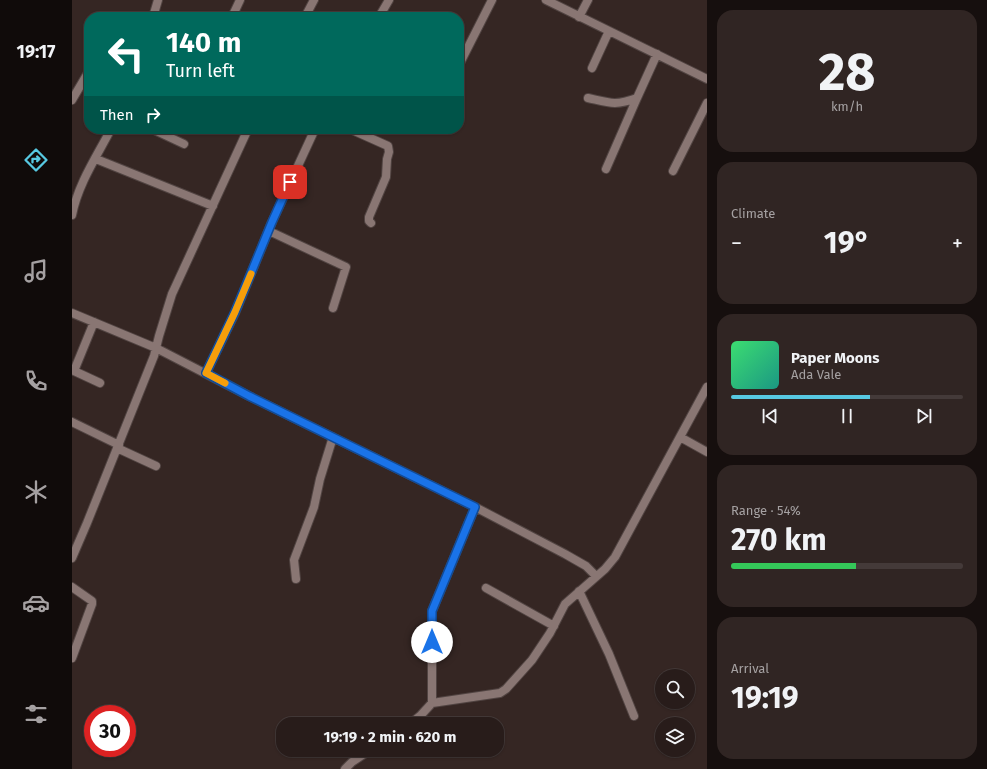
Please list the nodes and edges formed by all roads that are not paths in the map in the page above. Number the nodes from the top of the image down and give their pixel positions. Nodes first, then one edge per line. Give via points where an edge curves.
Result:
1 (158, 0) edge
2 (240, 0) edge
3 (314, 0) edge
4 (389, 0) edge
5 (492, 0) edge
6 (546, 0) edge
7 (588, 0) edge
8 (154, 12) edge
9 (234, 12) edge
10 (308, 12) edge
11 (382, 12) edge
12 (579, 16) junction
13 (609, 31) junction
14 (464, 54) edge
15 (657, 54) junction
16 (592, 68) dead end
17 (707, 79) edge
18 (84, 80) edge
19 (588, 98) dead end
20 (637, 98) junction
21 (72, 100) edge
22 (707, 102) edge
23 (108, 134) edge
24 (163, 134) edge
25 (246, 134) edge
26 (313, 134) edge
27 (361, 134) edge
28 (184, 144) dead end
29 (96, 159) junction
30 (606, 169) dead end
31 (673, 171) dead end
32 (212, 206) junction
33 (72, 215) edge
34 (371, 223) dead end
35 (269, 230) junction
36 (332, 308) dead end
37 (72, 312) edge
38 (94, 322) junction
39 (156, 348) junction
40 (73, 371) edge
41 (206, 373) junction
42 (100, 383) dead end
43 (707, 387) edge
44 (72, 422) edge
45 (333, 437) junction
46 (680, 437) junction
47 (118, 446) junction
48 (707, 452) edge
49 (156, 466) dead end
50 (475, 507) junction
51 (75, 546) edge
52 (72, 558) edge
53 (596, 576) junction
54 (296, 579) dead end
55 (72, 587) edge
56 (486, 588) dead end
57 (579, 591) junction
58 (554, 626) junction
59 (72, 658) edge
60 (432, 703) junction
61 (634, 716) dead end
62 (419, 717) edge
63 (360, 757) edge
64 (345, 769) edge

1 - 8 street
2 - 9 street
3 - 10 street
4 - 11 street
5 - 14 street
6 - 12 street
7 - 12 street
12 - 13 street
13 - 15 street
13 - 16 street
15 - 17 street
15 - 20 street
18 - 21 street
19 - 20 street via 614,104
20 - 30 street
22 - 31 street
23 - 29 street
24 - 28 street
25 - 32 street
26 - 35 street
27 - 34 street via 388,146 389,152 386,177 369,217
29 - 32 street
29 - 33 street via 79,191
32 - 39 street via 172,294
35 - 36 street via 346,267
35 - 41 street
37 - 38 street
38 - 39 street
38 - 40 street
39 - 41 street
39 - 47 street
40 - 42 street
41 - 45 street
43 - 46 street
44 - 47 street
45 - 50 street
45 - 54 street via 314,507 294,560
46 - 48 street
46 - 53 street via 615,557
47 - 49 street
47 - 51 street
50 - 53 street via 565,554 586,566
50 - 60 street via 432,611
51 - 52 street
53 - 57 street
55 - 59 street via 92,601 92,604
56 - 58 street
57 - 58 street via 565,604
57 - 61 street via 609,654
58 - 60 street via 532,660 500,693
60 - 62 street
63 - 64 street

